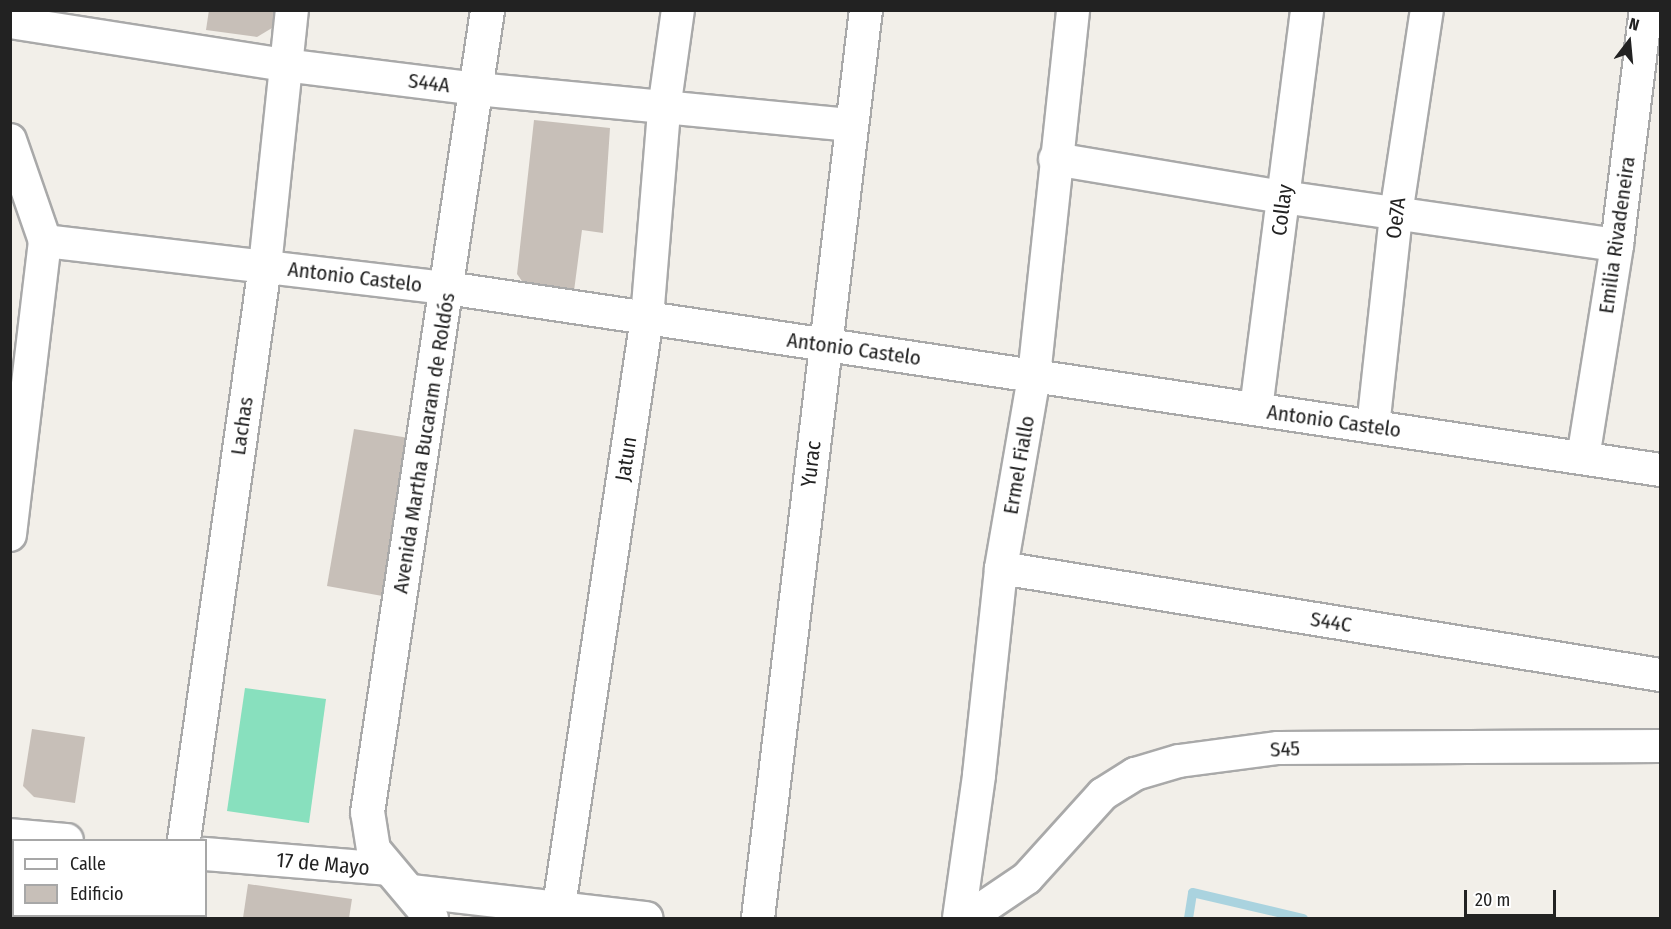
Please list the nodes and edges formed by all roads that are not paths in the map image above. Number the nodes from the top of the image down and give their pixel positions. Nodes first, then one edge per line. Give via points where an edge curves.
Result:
1 (292, 10) edge
2 (487, 10) edge
3 (678, 10) edge
4 (866, 10) edge
5 (1073, 10) edge
6 (1308, 10) edge
7 (1427, 10) edge
8 (1646, 10) edge
9 (10, 22) edge
10 (95, 23) edge
11 (285, 65) junction
12 (477, 88) junction
13 (664, 109) junction
14 (851, 125) junction
15 (10, 140) edge
16 (1055, 159) junction
17 (1283, 197) junction
18 (1396, 214) junction
19 (45, 241) junction
20 (1617, 244) junction
21 (265, 266) junction
22 (447, 288) junction
23 (647, 318) junction
24 (825, 345) junction
25 (1034, 376) junction
26 (1256, 409) junction
27 (1373, 427) junction
28 (1583, 458) junction
29 (1660, 470) edge
30 (10, 535) edge
31 (1001, 568) junction
32 (1660, 675) edge
33 (1660, 746) edge
34 (10, 835) edge
35 (56, 839) edge
36 (184, 839) edge
37 (207, 854) edge
38 (400, 880) junction
39 (560, 906) junction
40 (431, 918) edge
41 (646, 918) edge
42 (758, 918) edge
43 (959, 918) edge
44 (968, 918) edge

1 - 11 street, Lachas
2 - 12 street, Avenida Martha Bucaram de Roldós
3 - 13 street, Jatun
4 - 14 street, Yurac
5 - 16 street, Ermel Fiallo
6 - 17 street, Collay
7 - 18 street, Oe7A
8 - 20 street, Emilia Rivadeneira
9 - 10 street, S44A
10 - 11 street, S44A
11 - 12 street, S44A
11 - 21 street, Lachas
12 - 13 street, S44A
12 - 22 street, Avenida Martha Bucaram de Roldós
13 - 14 street, S44A
13 - 23 street, Jatun
14 - 24 street, Yurac
15 - 19 street
16 - 17 street
16 - 25 street, Ermel Fiallo
17 - 18 street
17 - 26 street, Collay
18 - 20 street
18 - 27 street, Oe7A
19 - 21 street, Antonio Castelo
19 - 30 street
20 - 28 street, Emilia Rivadeneira
21 - 22 street, Antonio Castelo
21 - 36 street, Lachas
22 - 23 street, Antonio Castelo
22 - 38 street, Avenida Martha Bucaram de Roldós via 367,812 373,849
23 - 24 street, Antonio Castelo
23 - 39 street, Jatun
24 - 25 street, Antonio Castelo
24 - 42 street, Yurac
25 - 26 street, Antonio Castelo
25 - 31 street, Ermel Fiallo
26 - 27 street, Antonio Castelo
27 - 28 street, Antonio Castelo
28 - 29 street, Antonio Castelo
31 - 32 street, S44C
31 - 43 street, Ermel Fiallo
33 - 44 street, S45 via 1278,748 1179,761 1135,774 1103,794 1027,878
34 - 35 street
37 - 38 street, 17 de Mayo
38 - 39 street, 17 de Mayo
38 - 40 street, Avenida Martha Bucaram de Roldós
39 - 41 street, 17 de Mayo

